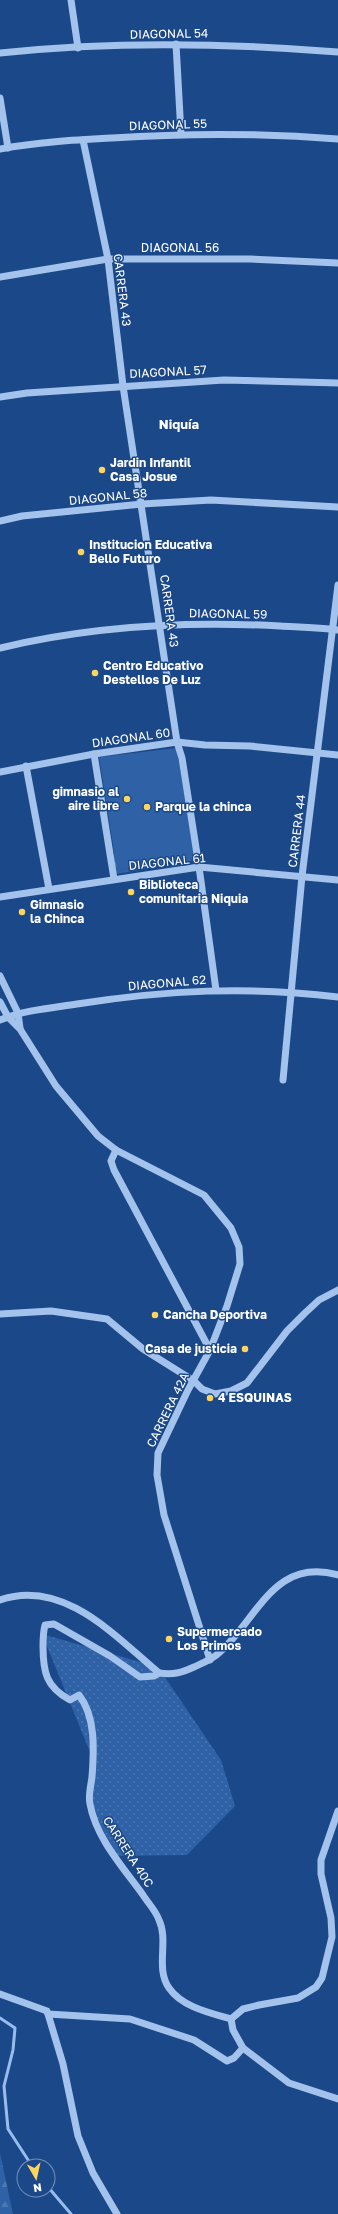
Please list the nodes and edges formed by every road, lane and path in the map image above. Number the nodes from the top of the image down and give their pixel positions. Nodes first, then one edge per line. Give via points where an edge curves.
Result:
1 (70, 0) edge
2 (176, 44) junction
3 (78, 48) junction
4 (338, 52) edge
5 (0, 53) edge
6 (0, 98) edge
7 (181, 134) junction
8 (338, 139) edge
9 (83, 140) junction
10 (4, 148) edge
11 (108, 259) junction
12 (338, 263) edge
13 (0, 277) edge
14 (338, 383) edge
15 (122, 386) junction
16 (0, 397) edge
17 (142, 504) junction
18 (338, 507) edge
19 (0, 521) edge
20 (338, 585) edge
21 (160, 625) junction
22 (336, 629) edge
23 (0, 648) edge
24 (177, 742) junction
25 (317, 753) junction
26 (94, 754) junction
27 (338, 755) edge
28 (26, 766) junction
29 (0, 772) edge
30 (199, 867) junction
31 (302, 876) junction
32 (114, 879) junction
33 (338, 880) edge
34 (49, 889) junction
35 (0, 897) edge
36 (0, 976) edge
37 (216, 990) junction
38 (291, 991) junction
39 (338, 997) edge
40 (0, 1002) edge
41 (18, 1013) junction
42 (8, 1017) junction
43 (0, 1020) edge
44 (20, 1029) junction
45 (283, 1080) dead end
46 (116, 1150) junction
47 (338, 1290) edge
48 (0, 1314) edge
49 (210, 1350) junction
50 (194, 1381) junction
51 (338, 1575) edge
52 (0, 1600) edge
53 (210, 1660) junction
54 (159, 1673) junction
55 (338, 1811) edge
56 (0, 1994) edge
57 (48, 2014) junction
58 (231, 2019) junction
59 (243, 2048) junction
60 (338, 2099) edge
61 (117, 2214) edge

1 - 3 street
2 - 3 street, DIAGONAL 54
2 - 4 street, DIAGONAL 54 via 256,45
2 - 7 street
3 - 5 street, DIAGONAL 54
6 - 10 street
7 - 8 street, DIAGONAL 55 via 283,135
7 - 9 street, DIAGONAL 55
9 - 10 street, DIAGONAL 55
9 - 11 street, CARRERA 43
11 - 12 street, DIAGONAL 56 via 250,259
11 - 13 street, DIAGONAL 56
11 - 15 street, CARRERA 43
14 - 15 street, DIAGONAL 57 via 224,380
15 - 16 street, DIAGONAL 57 via 27,392
15 - 17 street, CARRERA 43
17 - 18 street, DIAGONAL 58 via 211,500
17 - 19 street, DIAGONAL 58 via 22,516
17 - 21 street, CARRERA 43
20 - 22 street, CARRERA 44
21 - 22 street, DIAGONAL 59 via 206,623
21 - 23 street, DIAGONAL 59 via 40,638
21 - 24 street, CARRERA 43
22 - 25 street, CARRERA 44
24 - 25 street, DIAGONAL 60
24 - 26 street, DIAGONAL 60
24 - 30 street, CARRERA 43 via 182,758
25 - 27 street, DIAGONAL 60
25 - 31 street, CARRERA 44
26 - 28 street, DIAGONAL 60
26 - 32 street
28 - 29 street, DIAGONAL 60
28 - 34 street
30 - 31 street, DIAGONAL 61
30 - 32 street, DIAGONAL 61
30 - 37 street, CARRERA 43
31 - 33 street, DIAGONAL 61
31 - 38 street, CARRERA 44
32 - 34 street, DIAGONAL 61
34 - 35 street, DIAGONAL 61
36 - 41 street, CARRERA 42A
37 - 38 street, DIAGONAL 62
37 - 41 street, DIAGONAL 62 via 99,1000
38 - 39 street, DIAGONAL 62
38 - 45 street, CARRERA 44
40 - 42 street, CARRERA 42A
41 - 42 street, DIAGONAL 62
41 - 44 street, CARRERA 42A
42 - 43 street, DIAGONAL 62
42 - 44 street, CARRERA 42A
44 - 46 street, CARRERA 42A via 56,1086 98,1136
46 - 49 street via 111,1161 114,1170
46 - 49 street, CARRERA 42A via 204,1195 231,1228 239,1247 240,1264
47 - 50 street via 319,1300 287,1331 247,1383 231,1391 215,1394 202,1389
48 - 50 street via 51,1311 107,1319 143,1349
49 - 50 street, CARRERA 42A
50 - 53 street, CARRERA 42A via 158,1453 156,1475 164,1515
51 - 53 street, CARRERA 40C via 304,1572 288,1577 264,1598 221,1652
52 - 54 street via 14,1595 40,1595 59,1600 86,1614
53 - 54 street, CARRERA 40C via 183,1672 171,1675
54 - 58 street, CARRERA 40C via 148,1678 140,1677 110,1656 54,1624 45,1625 42,1634 42,1658 48,1680 57,1693 70,1700 79,1695 86,1705 92,1726 89,1802 94,1823 160,1922 163,1971 169,1988 177,1997 191,2005
55 - 58 street via 321,1860 332,1937 322,1978 312,1990 298,1998 243,2009
56 - 57 street
57 - 59 street via 130,2019 194,2040 227,2061
57 - 61 street via 63,2064 78,2136 92,2173
58 - 59 street via 233,2030
59 - 60 street via 289,2083

